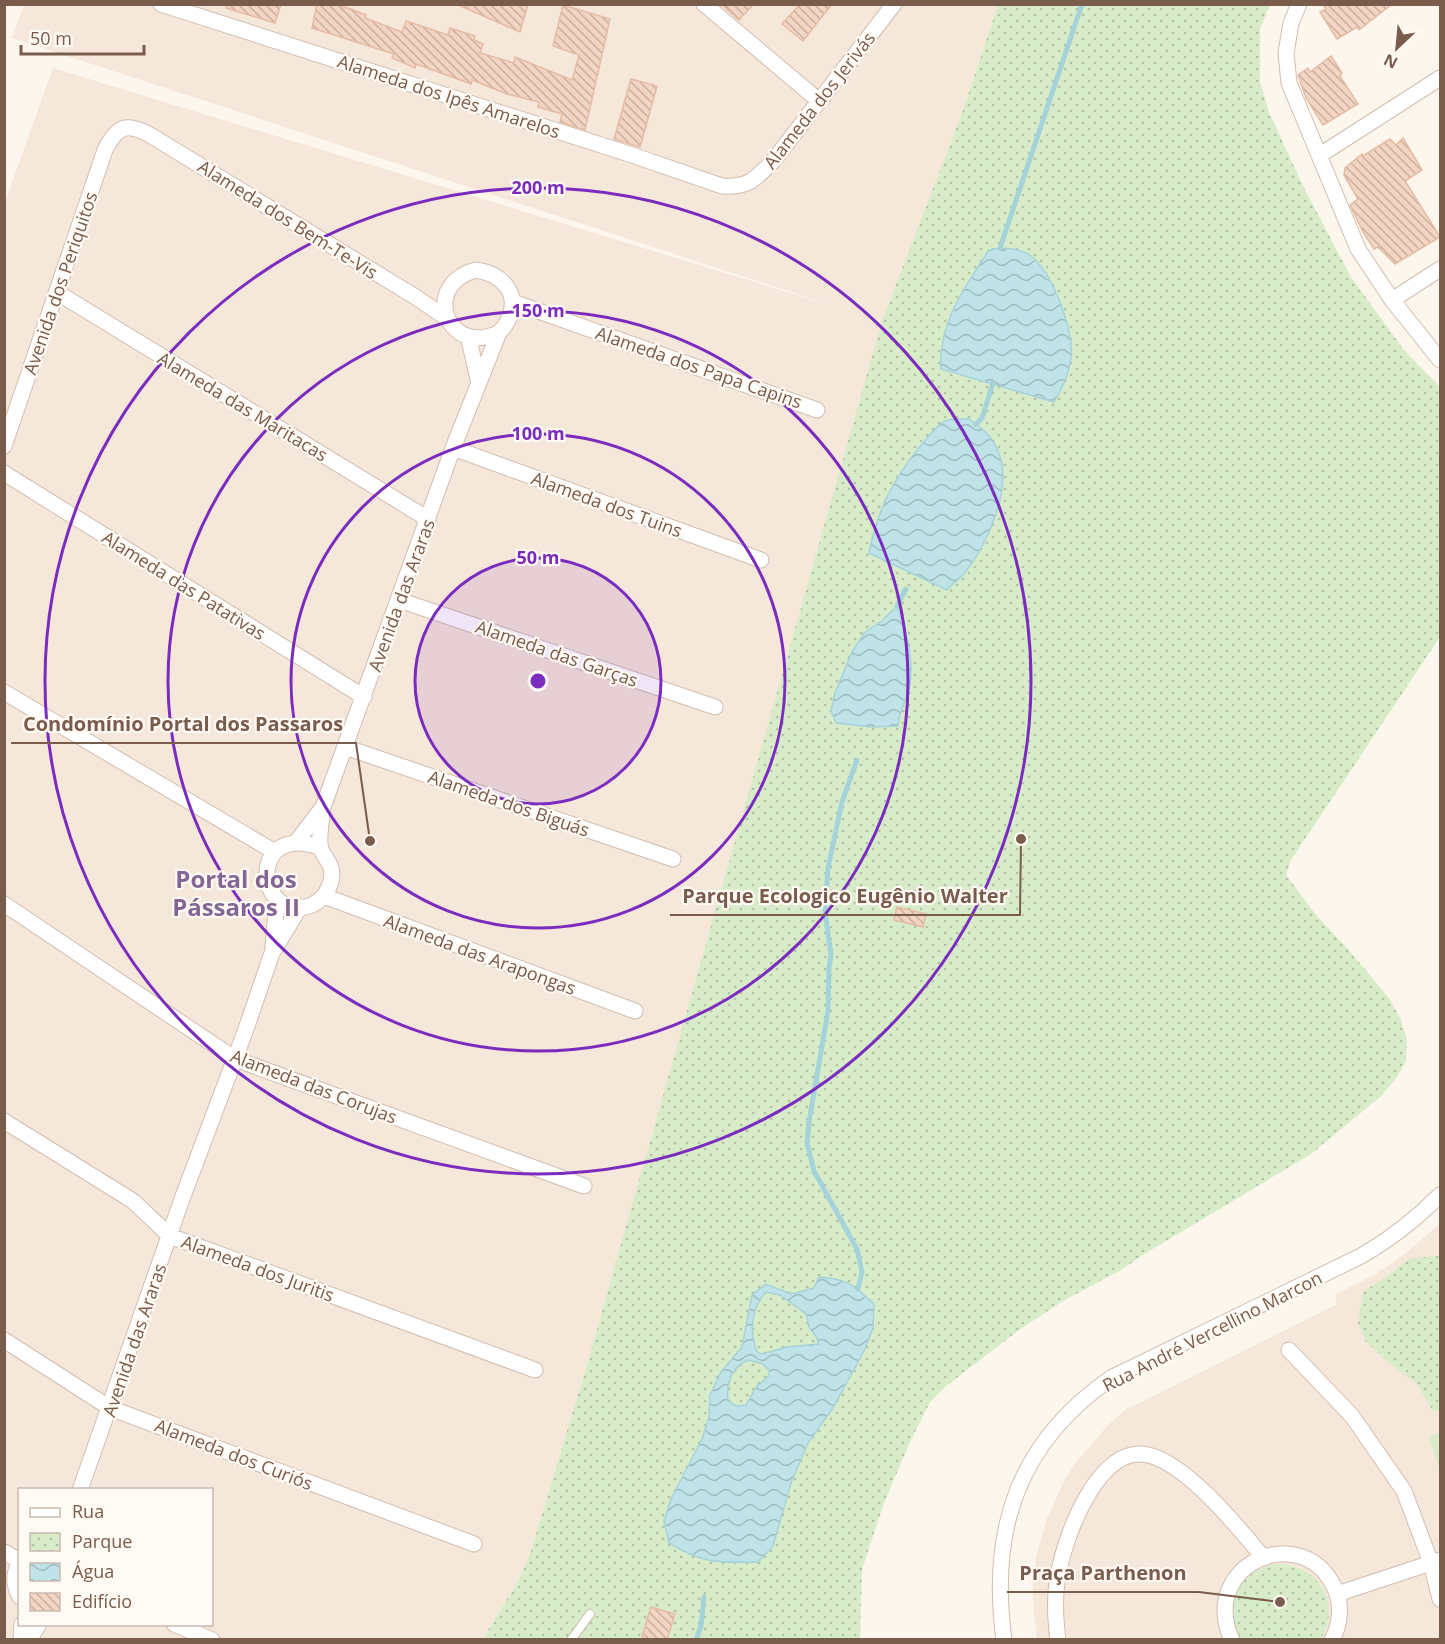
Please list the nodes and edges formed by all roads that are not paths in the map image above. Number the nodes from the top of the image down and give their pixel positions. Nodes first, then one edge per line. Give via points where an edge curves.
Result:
1 (162, 4) edge
2 (894, 4) edge
3 (1299, 4) edge
4 (704, 5) edge
5 (1440, 78) edge
6 (818, 100) junction
7 (125, 128) joint
8 (1320, 155) junction
9 (736, 187) joint
10 (1440, 269) edge
11 (58, 293) junction
12 (1392, 300) junction
13 (513, 302) junction
14 (448, 319) junction
15 (498, 335) junction
16 (468, 336) junction
17 (1440, 360) edge
18 (479, 382) junction
19 (817, 410) dead end
20 (4, 446) edge
21 (453, 448) junction
22 (4, 473) edge
23 (428, 519) junction
24 (761, 560) dead end
25 (399, 600) junction
26 (4, 692) edge
27 (364, 697) junction
28 (715, 707) dead end
29 (345, 747) junction
30 (324, 807) junction
31 (297, 842) junction
32 (319, 847) junction
33 (274, 852) junction
34 (673, 859) dead end
35 (324, 896) junction
36 (277, 899) junction
37 (4, 904) edge
38 (300, 907) junction
39 (272, 953) junction
40 (635, 1011) dead end
41 (235, 1059) junction
42 (4, 1121) edge
43 (584, 1186) dead end
44 (1440, 1195) edge
45 (170, 1236) junction
46 (4, 1340) edge
47 (1289, 1350) dead end
48 (536, 1370) dead end
49 (110, 1408) junction
50 (81, 1488) edge
51 (474, 1544) dead end
52 (4, 1552) edge
53 (1263, 1557) junction
54 (18, 1560) edge
55 (1436, 1562) edge
56 (18, 1567) edge
57 (18, 1591) edge
58 (1337, 1594) junction
59 (1440, 1599) edge
60 (590, 1614) dead end
61 (38, 1626) edge
62 (179, 1626) edge
63 (29, 1640) edge
64 (212, 1640) edge
65 (571, 1640) edge
66 (1004, 1640) edge
67 (1058, 1640) edge
68 (1232, 1640) edge
69 (1332, 1640) edge

1 - 9 street, Alameda dos Ipês Amarelos via 722,186
2 - 6 street, Alameda dos Jerivás
3 - 8 street via 1286,53 1289,83
4 - 6 street
5 - 8 street
6 - 9 street, Alameda dos Jerivás via 773,161 757,177
7 - 11 street, Avenida dos Periquitos via 115,134 105,150
7 - 14 street, Alameda dos Bem-Te-Vis via 150,135
8 - 12 street via 1358,249
10 - 12 street
11 - 20 street, Avenida dos Periquitos
11 - 23 street, Alameda das Maritacas
12 - 17 street
13 - 14 street via 501,279 476,270 463,274 446,293
13 - 15 street via 511,315
13 - 19 street, Alameda dos Papa Capins
14 - 16 street via 456,330
15 - 16 street
15 - 18 street, Avenida das Araras
16 - 18 street
18 - 21 street, Avenida das Araras
21 - 23 street, Avenida das Araras
21 - 24 street, Alameda dos Tuins
22 - 27 street, Alameda das Patativas
23 - 25 street, Avenida das Araras
25 - 27 street, Avenida das Araras
25 - 28 street, Alameda das Garças
26 - 33 street
27 - 29 street, Avenida das Araras
29 - 30 street, Avenida das Araras
29 - 34 street, Alameda dos Biguás
30 - 31 street
30 - 32 street
31 - 32 street
31 - 33 street
32 - 35 street via 332,875
33 - 36 street via 266,876
35 - 38 street
35 - 40 street, Alameda das Arapongas
36 - 38 street
36 - 39 street
37 - 41 street, Alameda das Corujas
38 - 39 street
39 - 41 street, Avenida das Araras
41 - 43 street, Alameda das Corujas
41 - 45 street, Avenida das Araras
42 - 45 street, Alameda dos Juritis via 133,1201
44 - 66 street, Rua André Vercellino Marcon via 1378,1246 1110,1378 1068,1412 1032,1458 1005,1526 1000,1566
45 - 48 street, Alameda dos Juritis
45 - 49 street, Avenida das Araras
46 - 49 street, Alameda dos Curiós
47 - 55 street via 1352,1416 1404,1491
49 - 50 street, Avenida das Araras
49 - 51 street, Alameda dos Curiós
52 - 54 street
53 - 58 street via 1288,1554 1313,1563 1332,1582
53 - 67 street via 1226,1513 1186,1476 1148,1454 1129,1454 1102,1474 1072,1531 1056,1590
53 - 68 street via 1241,1570 1228,1592 1225,1617
55 - 58 street
55 - 59 street
56 - 57 street via 14,1580
58 - 69 street via 1339,1621
60 - 65 lane
61 - 63 street
62 - 64 street

